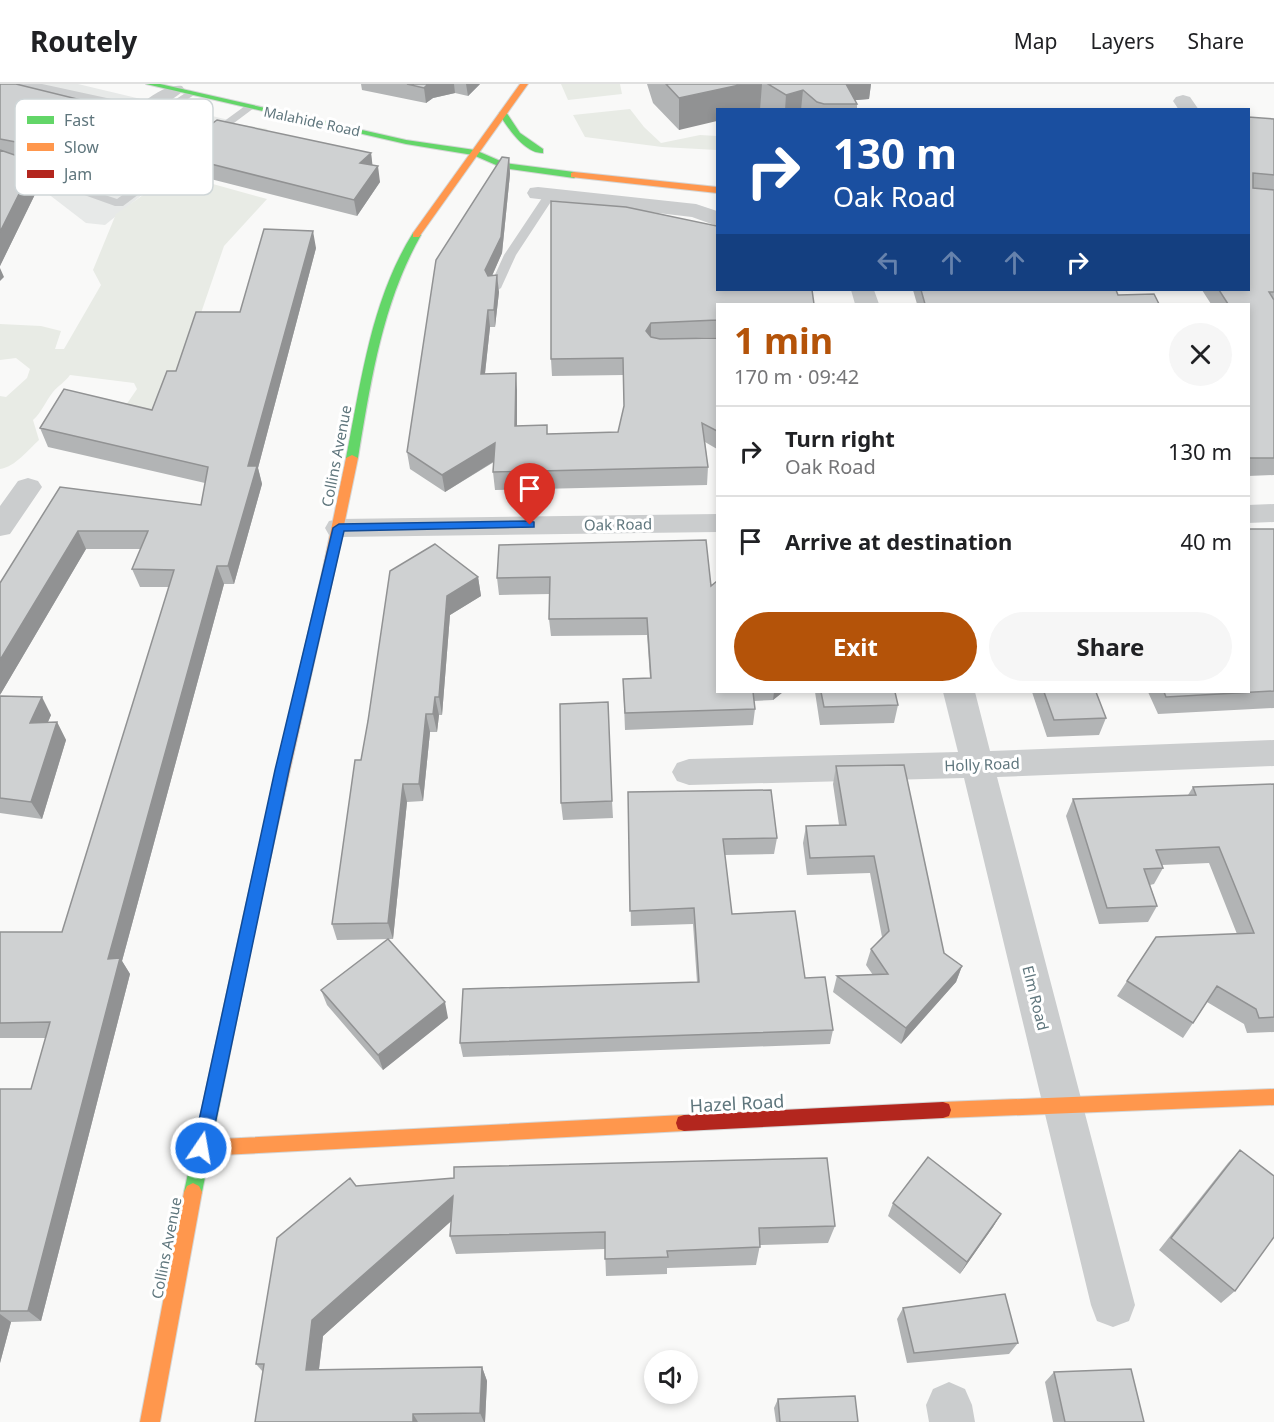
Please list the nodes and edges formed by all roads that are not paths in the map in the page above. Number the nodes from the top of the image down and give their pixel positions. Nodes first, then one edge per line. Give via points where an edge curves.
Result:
1 (16, 84) edge
2 (150, 84) edge
3 (524, 84) edge
4 (182, 92) junction
5 (84, 99) edge
6 (168, 99) edge
7 (173, 99) edge
8 (211, 99) edge
9 (213, 99) edge
10 (249, 108) junction
11 (503, 114) junction
12 (213, 131) edge
13 (540, 151) junction
14 (475, 153) junction
15 (557, 153) dead end
16 (716, 190) edge
17 (544, 194) joint
18 (94, 195) edge
19 (129, 195) edge
20 (716, 219) edge
21 (495, 288) edge
22 (28, 487) dead end
23 (1274, 513) edge
24 (1250, 514) edge
25 (716, 523) edge
26 (0, 527) edge
27 (339, 528) junction
28 (959, 693) edge
29 (1274, 753) edge
30 (976, 764) junction
31 (689, 772) dead end
32 (1274, 1097) edge
33 (1063, 1104) junction
34 (201, 1148) junction
35 (1113, 1305) dead end
36 (150, 1422) edge

1 - 5 street
2 - 4 main road, Malahide Road
3 - 11 main road, Collins Avenue
4 - 6 street
4 - 7 lane
4 - 8 main road, Malahide Road
9 - 10 main road, Malahide Road
10 - 12 lane
10 - 14 main road, Malahide Road
11 - 13 main road, Malahide Road via 517,135
11 - 14 main road, Collins Avenue
13 - 14 main road, Malahide Road via 505,148
13 - 15 main road, Malahide Road
14 - 16 main road, Malahide Road via 503,165 552,174
14 - 27 main road, Collins Avenue via 406,251 393,279 367,381
17 - 20 street via 696,211
17 - 21 lane
18 - 19 lane via 119,203
22 - 26 street
23 - 24 street
25 - 27 street, Oak Road
27 - 34 main road, Collins Avenue via 282,770
28 - 30 street, Elm Road
29 - 30 street, Holly Road
30 - 31 street, Holly Road
30 - 33 street, Elm Road
32 - 33 main road, Hazel Road
33 - 34 main road, Hazel Road
33 - 35 street, Elm Road
34 - 36 main road, Collins Avenue

